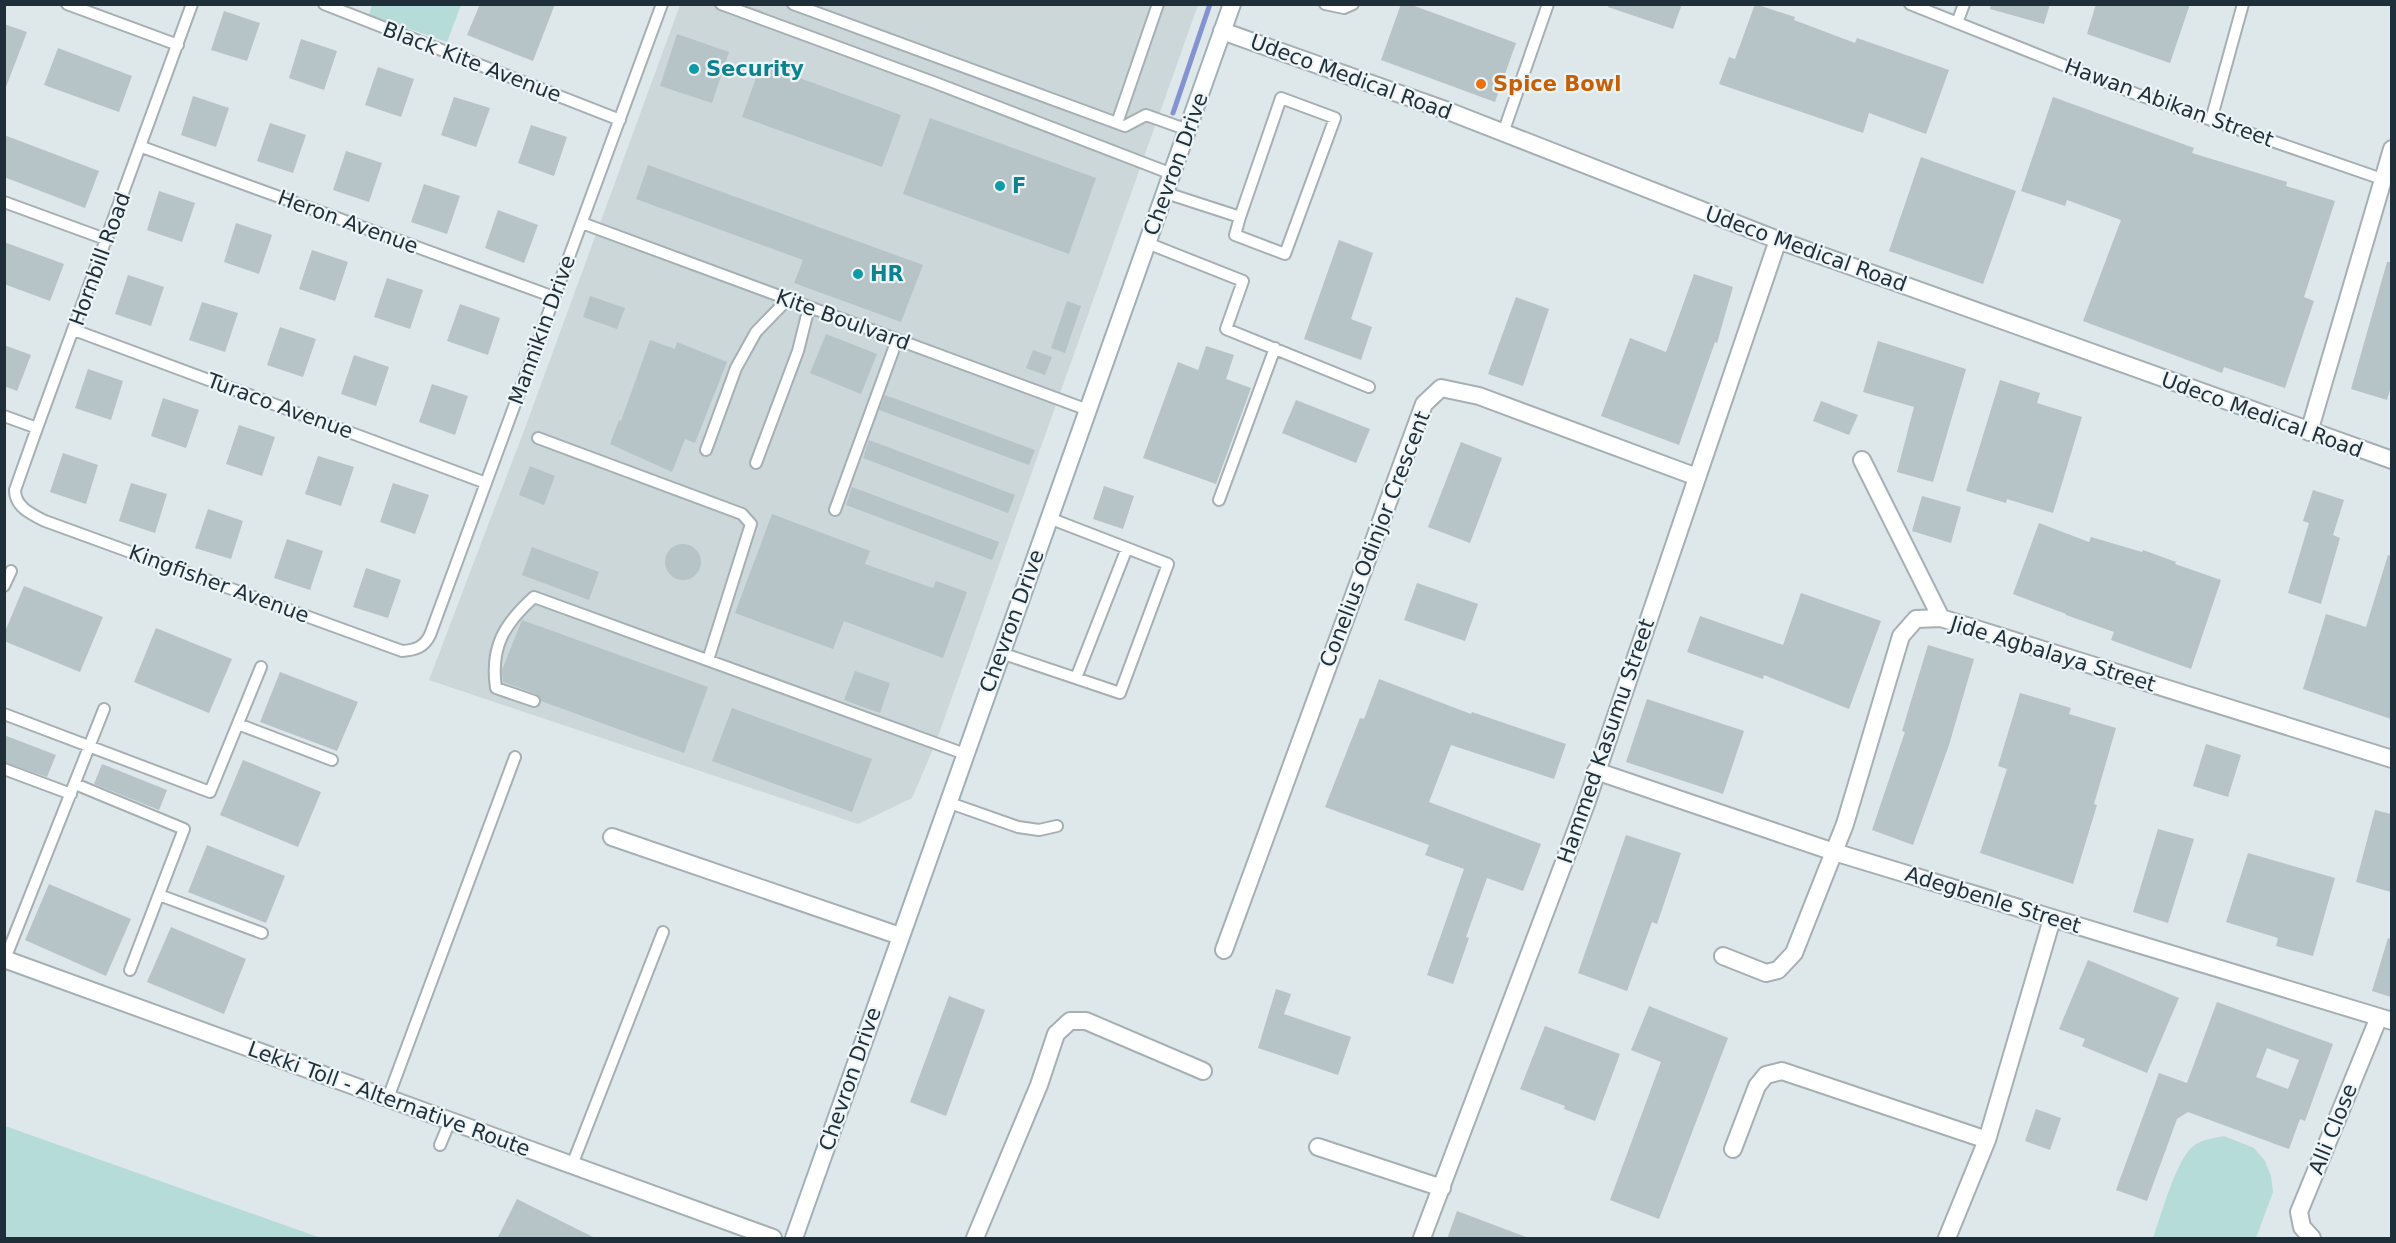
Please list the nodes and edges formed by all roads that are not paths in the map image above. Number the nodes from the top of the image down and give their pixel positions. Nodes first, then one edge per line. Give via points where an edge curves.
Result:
1 (67, 4) edge
2 (192, 4) edge
3 (324, 4) edge
4 (662, 4) edge
5 (721, 4) edge
6 (793, 4) edge
7 (1158, 4) edge
8 (1232, 4) edge
9 (1325, 4) edge
10 (1353, 4) edge
11 (1548, 4) edge
12 (1910, 4) edge
13 (1964, 4) edge
14 (2243, 4) edge
15 (1957, 23) junction
16 (1222, 31) junction
17 (178, 45) junction
18 (620, 120) junction
19 (2211, 120) junction
20 (1117, 123) junction
21 (1188, 130) junction
22 (1503, 133) junction
23 (142, 147) junction
24 (2391, 150) edge
25 (1172, 174) junction
26 (2382, 179) junction
27 (1166, 193) junction
28 (4, 202) edge
29 (1240, 217) junction
30 (582, 223) junction
31 (108, 240) junction
32 (1778, 240) junction
33 (1147, 243) junction
34 (554, 297) junction
35 (788, 299) junction
36 (809, 307) junction
37 (74, 330) junction
38 (897, 340) junction
39 (1275, 348) junction
40 (1369, 387) dead end
41 (1088, 410) junction
42 (4, 416) edge
43 (37, 428) junction
44 (2309, 432) junction
45 (538, 438) dead end
46 (706, 450) dead end
47 (1862, 460) dead end
48 (2391, 460) edge
49 (756, 463) dead end
50 (1697, 477) junction
51 (486, 483) junction
52 (1219, 500) dead end
53 (25, 510) joint
54 (835, 510) dead end
55 (1049, 518) junction
56 (1127, 548) junction
57 (11, 571) dead end
58 (4, 586) edge
59 (1941, 618) junction
60 (415, 650) joint
61 (1000, 653) junction
62 (708, 660) junction
63 (261, 667) dead end
64 (1076, 678) junction
65 (534, 701) dead end
66 (104, 709) dead end
67 (4, 714) edge
68 (238, 724) junction
69 (90, 747) junction
70 (965, 754) junction
71 (515, 757) dead end
72 (2391, 759) edge
73 (332, 760) dead end
74 (4, 769) edge
75 (1596, 771) junction
76 (73, 789) junction
77 (947, 802) junction
78 (1057, 826) dead end
79 (612, 837) dead end
80 (1834, 852) junction
81 (159, 895) junction
82 (2052, 919) junction
83 (663, 932) dead end
84 (262, 933) dead end
85 (900, 936) junction
86 (1224, 950) dead end
87 (1723, 956) dead end
88 (5, 959) edge
89 (130, 970) dead end
90 (2385, 1019) edge
91 (1203, 1071) dead end
92 (388, 1098) junction
93 (450, 1121) junction
94 (1987, 1140) junction
95 (440, 1145) dead end
96 (1318, 1147) dead end
97 (1733, 1149) dead end
98 (572, 1165) junction
99 (1442, 1188) junction
100 (773, 1239) edge
101 (794, 1239) edge
102 (975, 1239) edge
103 (1422, 1239) edge
104 (1947, 1239) edge
105 (2312, 1239) edge

1 - 17 lane
2 - 17 lane, Hornbill Road
3 - 18 lane, Black Kite Avenue
4 - 18 lane, Mannikin Drive
5 - 25 lane
6 - 20 lane
7 - 20 lane
8 - 16 street, Chevron Drive
9 - 10 lane via 1344,8
11 - 22 lane
12 - 15 lane
13 - 15 lane
14 - 19 lane
15 - 19 lane, Hawan Abikan Street
16 - 21 street, Chevron Drive
16 - 22 street, Udeco Medical Road
17 - 23 lane, Hornbill Road
18 - 30 lane, Mannikin Drive
19 - 26 lane, Hawan Abikan Street
20 - 21 lane via 1125,126 1146,115
21 - 25 street, Chevron Drive
22 - 32 street, Udeco Medical Road
23 - 31 lane, Hornbill Road
23 - 34 lane, Heron Avenue
24 - 26 street
25 - 27 street, Chevron Drive
26 - 44 street
27 - 29 lane
27 - 33 street, Chevron Drive
28 - 31 lane
29 - 29 lane via 1281,98 1335,118 1285,254 1234,235
30 - 34 lane, Mannikin Drive
30 - 35 lane, Kite Boulvard
31 - 37 lane, Hornbill Road
32 - 44 street, Udeco Medical Road
32 - 50 street, Hammed Kasumu Street
33 - 39 lane via 1243,281 1226,328
33 - 41 street, Chevron Drive
34 - 51 lane, Mannikin Drive
35 - 36 lane, Kite Boulvard
35 - 46 lane via 756,332 736,369
36 - 38 lane, Kite Boulvard
36 - 49 lane via 798,351
37 - 43 lane, Hornbill Road
37 - 51 lane, Turaco Avenue
38 - 41 lane, Kite Boulvard
38 - 54 lane
39 - 40 lane
39 - 52 lane
41 - 55 street, Chevron Drive
42 - 43 lane
43 - 53 lane, Hornbill Road via 15,490 17,502
44 - 48 street, Udeco Medical Road
45 - 62 lane via 742,514 752,524
47 - 59 street
50 - 75 street, Hammed Kasumu Street
50 - 86 street, Conelius Odinjor Crescent via 1479,396 1441,388 1424,404
51 - 60 lane, Mannikin Drive via 426,644
53 - 60 lane, Kingfisher Avenue via 45,521 402,651
55 - 56 lane
55 - 61 street, Chevron Drive
56 - 64 lane
56 - 64 lane via 1168,564 1120,693
57 - 58 lane
59 - 72 street, Jide Agbalaya Street
59 - 80 street, Jide Agbalaya Street via 1916,618 1901,636
61 - 64 lane
61 - 70 street, Chevron Drive
62 - 65 lane via 534,597 517,613 497,643 493,671 496,688
62 - 70 lane
63 - 68 lane
66 - 69 lane
67 - 69 lane
68 - 69 lane via 210,792
68 - 73 lane
69 - 76 lane
70 - 77 street, Chevron Drive
71 - 92 lane
74 - 76 lane
75 - 80 street, Adegbenle Street
75 - 99 street, Hammed Kasumu Street
76 - 81 lane via 184,829
76 - 88 lane
77 - 78 lane via 1018,827 1039,830
77 - 85 street, Chevron Drive
79 - 85 street
80 - 82 street, Adegbenle Street
80 - 87 street via 1794,953 1786,964 1766,973
81 - 84 lane
81 - 89 lane
82 - 90 street, Adegbenle Street
82 - 94 street
83 - 98 lane
85 - 101 street, Chevron Drive
88 - 92 street, Lekki Toll - Alternative Route
90 - 105 street, Alli Close via 2299,1212 2302,1227
91 - 102 street via 1086,1021 1070,1021 1056,1034
92 - 93 street, Lekki Toll - Alternative Route
93 - 95 lane
93 - 98 street, Lekki Toll - Alternative Route
94 - 97 street via 1782,1071 1767,1075 1757,1086
94 - 104 street
96 - 99 street
98 - 100 street, Lekki Toll - Alternative Route
99 - 103 street, Hammed Kasumu Street

